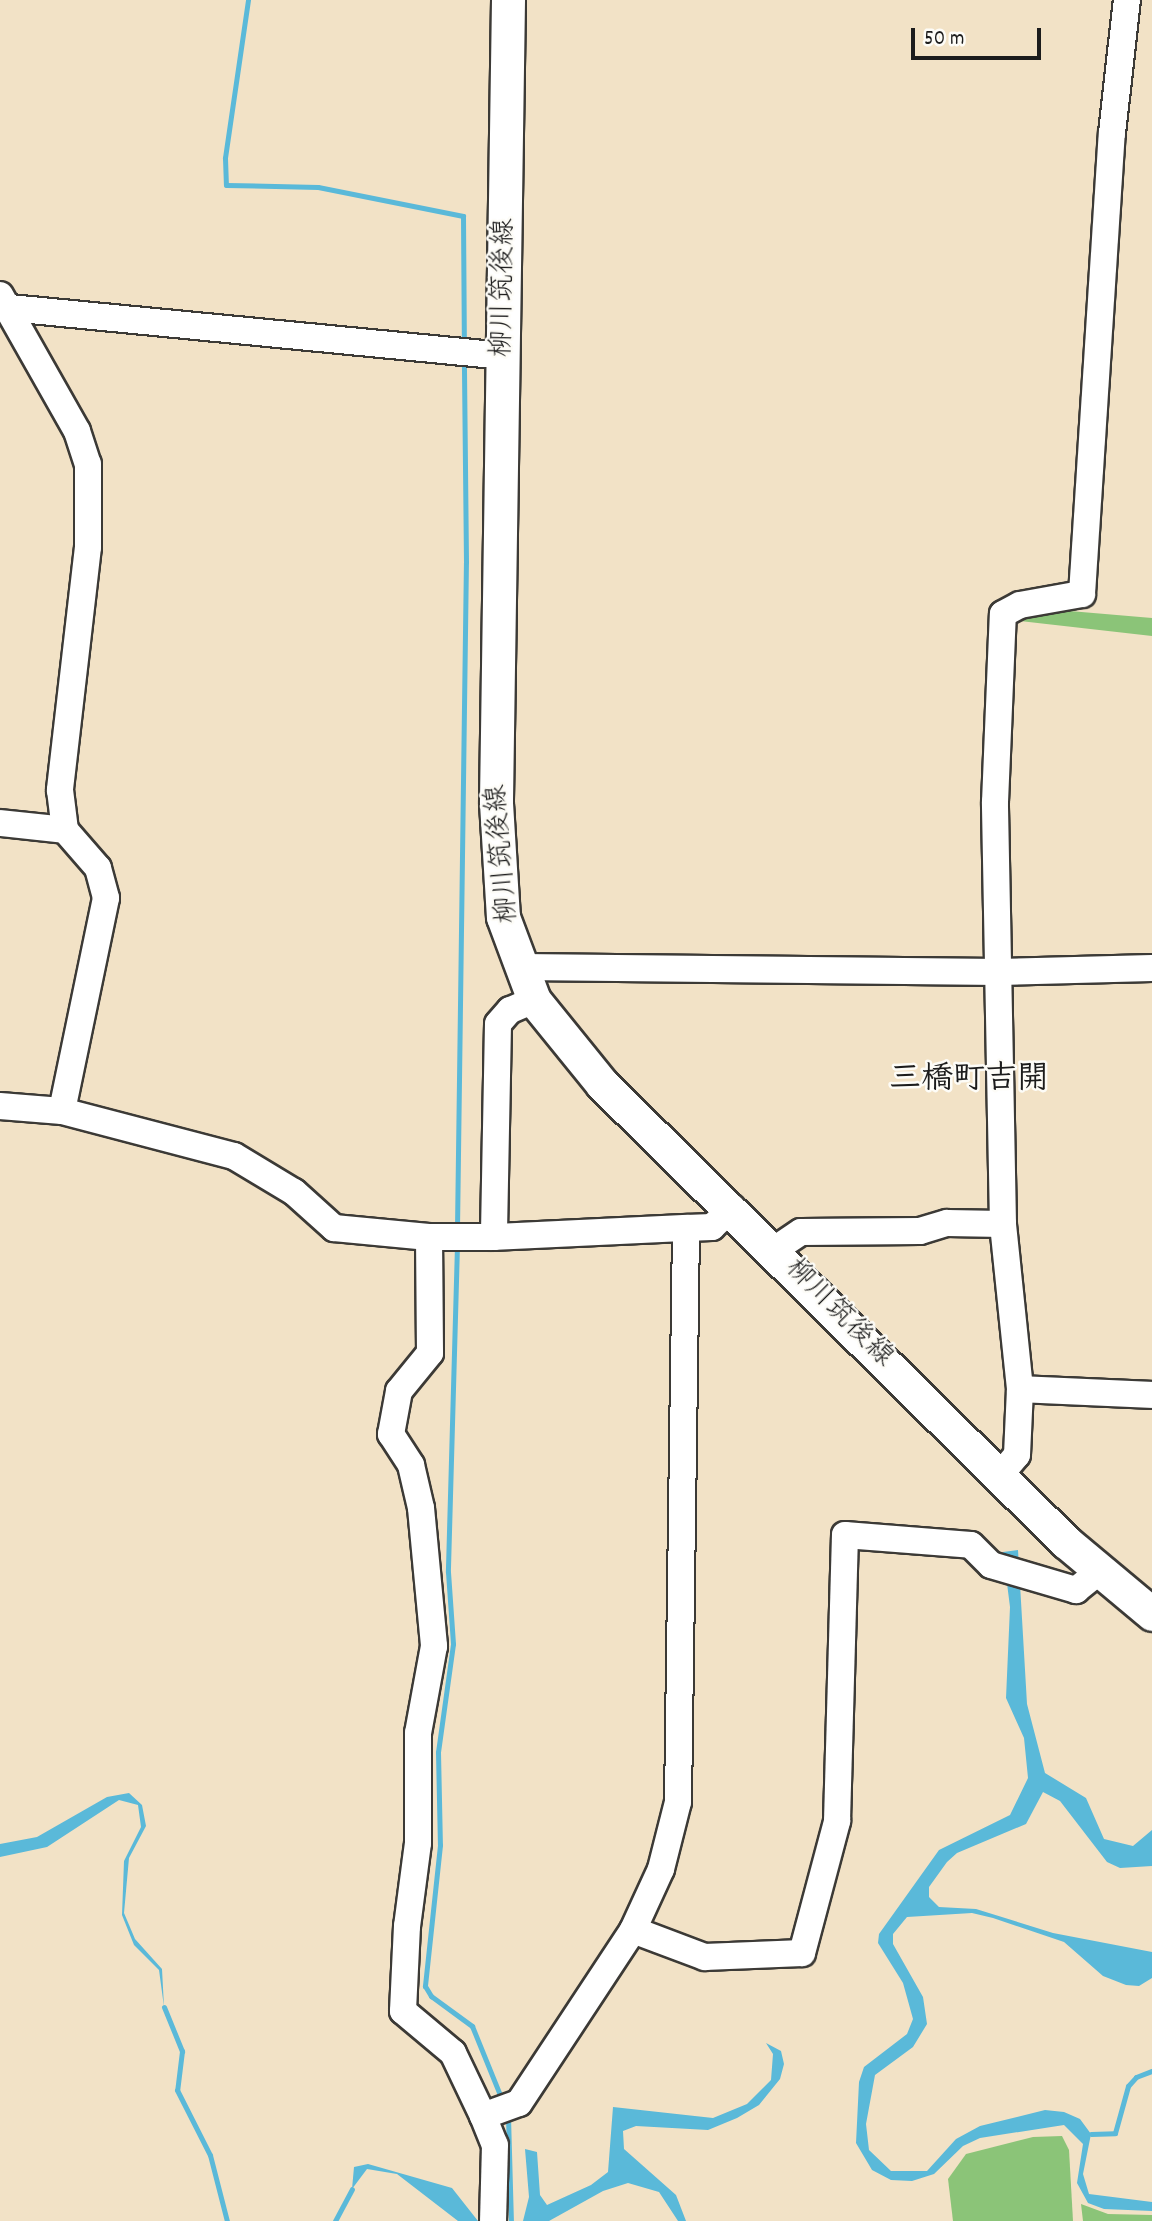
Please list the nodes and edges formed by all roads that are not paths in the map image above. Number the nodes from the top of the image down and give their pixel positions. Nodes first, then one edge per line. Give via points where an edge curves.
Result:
1 (508, 0) edge
2 (1127, 0) edge
3 (2, 304) edge
4 (504, 356) junction
5 (0, 823) edge
6 (65, 830) junction
7 (521, 967) junction
8 (1152, 968) edge
9 (1000, 972) junction
10 (534, 1000) junction
11 (0, 1106) edge
12 (62, 1111) junction
13 (732, 1209) junction
14 (1003, 1224) junction
15 (686, 1228) junction
16 (429, 1237) junction
17 (494, 1237) junction
18 (774, 1250) junction
19 (1020, 1389) junction
20 (1152, 1395) edge
21 (1000, 1475) junction
22 (1098, 1572) junction
23 (1152, 1614) edge
24 (633, 1930) junction
25 (483, 2116) junction
26 (493, 2221) edge

1 - 4 main road, 柳川筑後線
2 - 9 street via 1111,146 1082,594 1020,605 1003,614 995,802
3 - 4 street
3 - 6 street via 77,431 88,464 88,547 62,759
4 - 7 main road, 柳川筑後線 via 496,803 503,917
5 - 6 street
6 - 12 street via 98,868 106,898
7 - 9 street
7 - 10 main road, 柳川筑後線
8 - 9 street
9 - 14 street
10 - 13 main road, 柳川筑後線 via 602,1084
10 - 17 street via 510,1010 498,1024
11 - 12 street
12 - 16 street via 234,1156 294,1192 334,1228
13 - 15 street via 712,1227
13 - 18 main road, 柳川筑後線
14 - 18 street via 947,1223 919,1231 801,1231
14 - 19 street
15 - 17 street
15 - 24 street via 678,1802 661,1869
16 - 17 street
16 - 25 street via 430,1353 399,1391 391,1434 411,1465 421,1508 434,1646 418,1733 418,1843 407,1926 403,2011 453,2053
18 - 21 main road, 柳川筑後線
19 - 20 street
19 - 21 street via 1017,1455
21 - 22 main road, 柳川筑後線
22 - 23 main road, 柳川筑後線
22 - 24 street via 1076,1590 991,1565 971,1545 845,1535 837,1821 802,1953 705,1957
24 - 25 street via 519,2103
25 - 26 street via 495,2145

